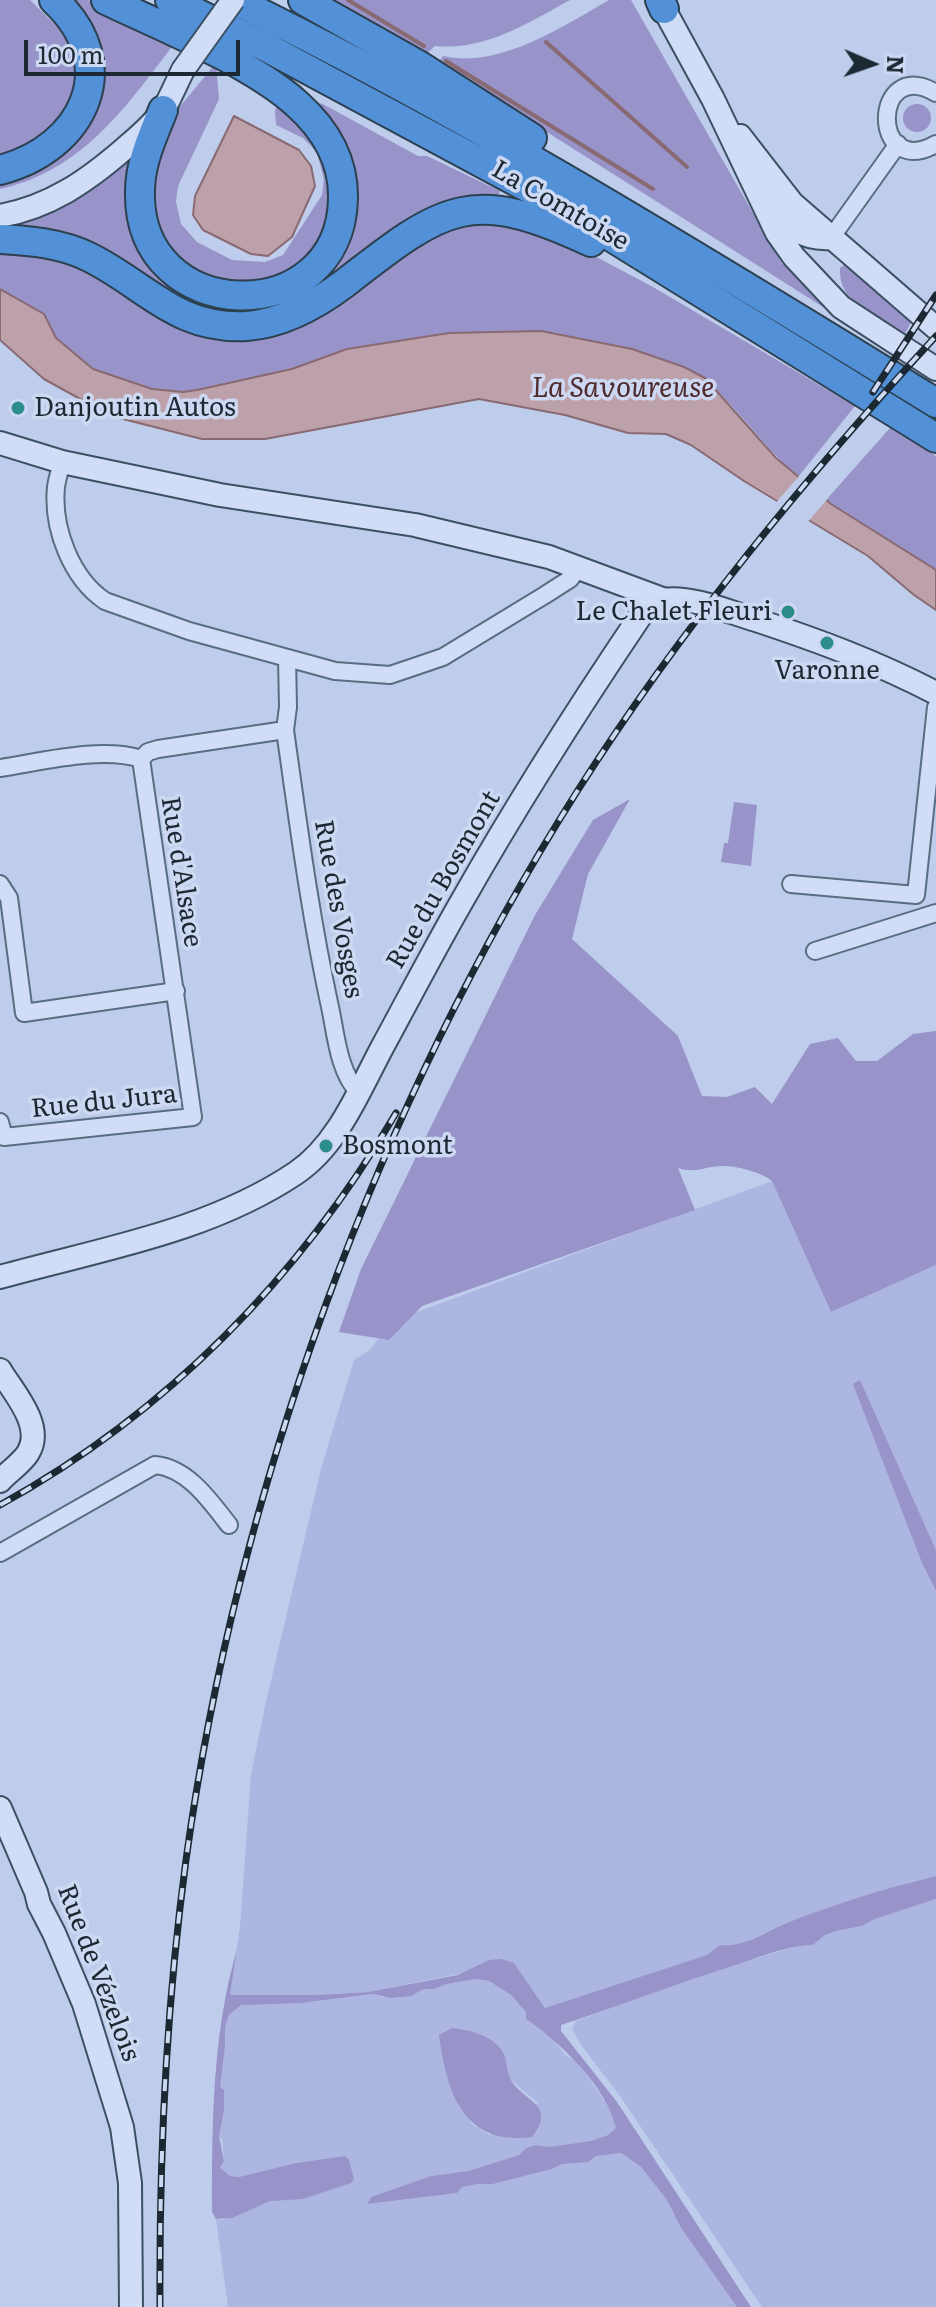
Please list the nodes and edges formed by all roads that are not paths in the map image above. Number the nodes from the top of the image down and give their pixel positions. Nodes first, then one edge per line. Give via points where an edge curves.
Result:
1 (54, 0) edge
2 (106, 0) edge
3 (170, 0) edge
4 (234, 0) edge
5 (303, 0) edge
6 (661, 3) edge
7 (183, 70) junction
8 (935, 91) edge
9 (713, 99) junction
10 (163, 110) junction
11 (898, 144) junction
12 (936, 144) edge
13 (0, 170) edge
14 (747, 173) junction
15 (0, 203) edge
16 (0, 216) edge
17 (831, 238) junction
18 (0, 239) edge
19 (756, 292) junction
20 (706, 296) junction
21 (936, 328) edge
22 (936, 369) edge
23 (936, 403) edge
24 (936, 438) edge
25 (0, 443) edge
26 (62, 462) junction
27 (578, 569) junction
28 (665, 600) junction
29 (287, 658) junction
30 (936, 693) edge
31 (936, 707) edge
32 (285, 730) junction
33 (141, 759) junction
34 (0, 768) edge
35 (0, 884) edge
36 (791, 884) dead end
37 (936, 913) edge
38 (815, 951) dead end
39 (176, 991) junction
40 (359, 1093) junction
41 (0, 1122) edge
42 (0, 1277) edge
43 (0, 1370) edge
44 (26, 1456) junction
45 (0, 1481) edge
46 (0, 1499) edge
47 (229, 1525) dead end
48 (0, 1553) edge
49 (0, 1808) edge
50 (131, 2307) edge

1 - 13 highway via 85,49 86,96 75,122 59,140 29,161
2 - 10 highway via 261,78 318,126 336,156 343,204 334,238 310,271 280,290 239,297 194,286 165,263 144,227 140,193 144,161
3 - 20 highway, La Comtoise via 475,157
4 - 7 street, bridge
4 - 19 highway, La Comtoise via 487,132
5 - 19 highway via 550,149
6 - 9 street
7 - 10 street
7 - 15 street via 112,147 82,171
8 - 11 street via 909,88 889,103 887,128
9 - 14 street
9 - 17 street via 792,203
10 - 16 street via 73,190
11 - 12 street via 911,150
11 - 17 street
14 - 17 street via 797,231 812,239
14 - 22 street via 777,233 811,278 841,307
17 - 21 street
18 - 20 highway via 70,249 183,316 215,325 248,326 308,308 422,226 466,210 502,210 551,223
19 - 23 highway, La Comtoise
20 - 24 highway, La Comtoise
25 - 26 street
26 - 27 street via 220,495 415,525 549,557
26 - 29 street via 56,487 58,520 67,553 93,593 154,619
27 - 28 street
27 - 29 street via 570,579 443,657 413,669 359,674
28 - 30 street via 718,608 827,643
28 - 40 street, Rue du Bosmont via 646,609 570,721 462,901
29 - 32 street, Rue des Vosges
31 - 36 street via 916,895
32 - 33 street via 158,749
32 - 40 street, Rue des Vosges via 317,947 340,1056
33 - 34 street via 83,755
33 - 39 street, Rue d'Alsace
35 - 39 street via 9,898 24,1013
37 - 38 street
39 - 41 street, Rue du Jura via 193,1117 4,1137
40 - 42 street, Rue du Bosmont via 326,1146 276,1185 164,1233
43 - 44 street via 29,1419 32,1443
44 - 45 street
44 - 46 street via 23,1469
47 - 48 street via 191,1482 172,1468 155,1465
49 - 50 street, Rue de Vézelois via 84,2004 116,2103 130,2183

